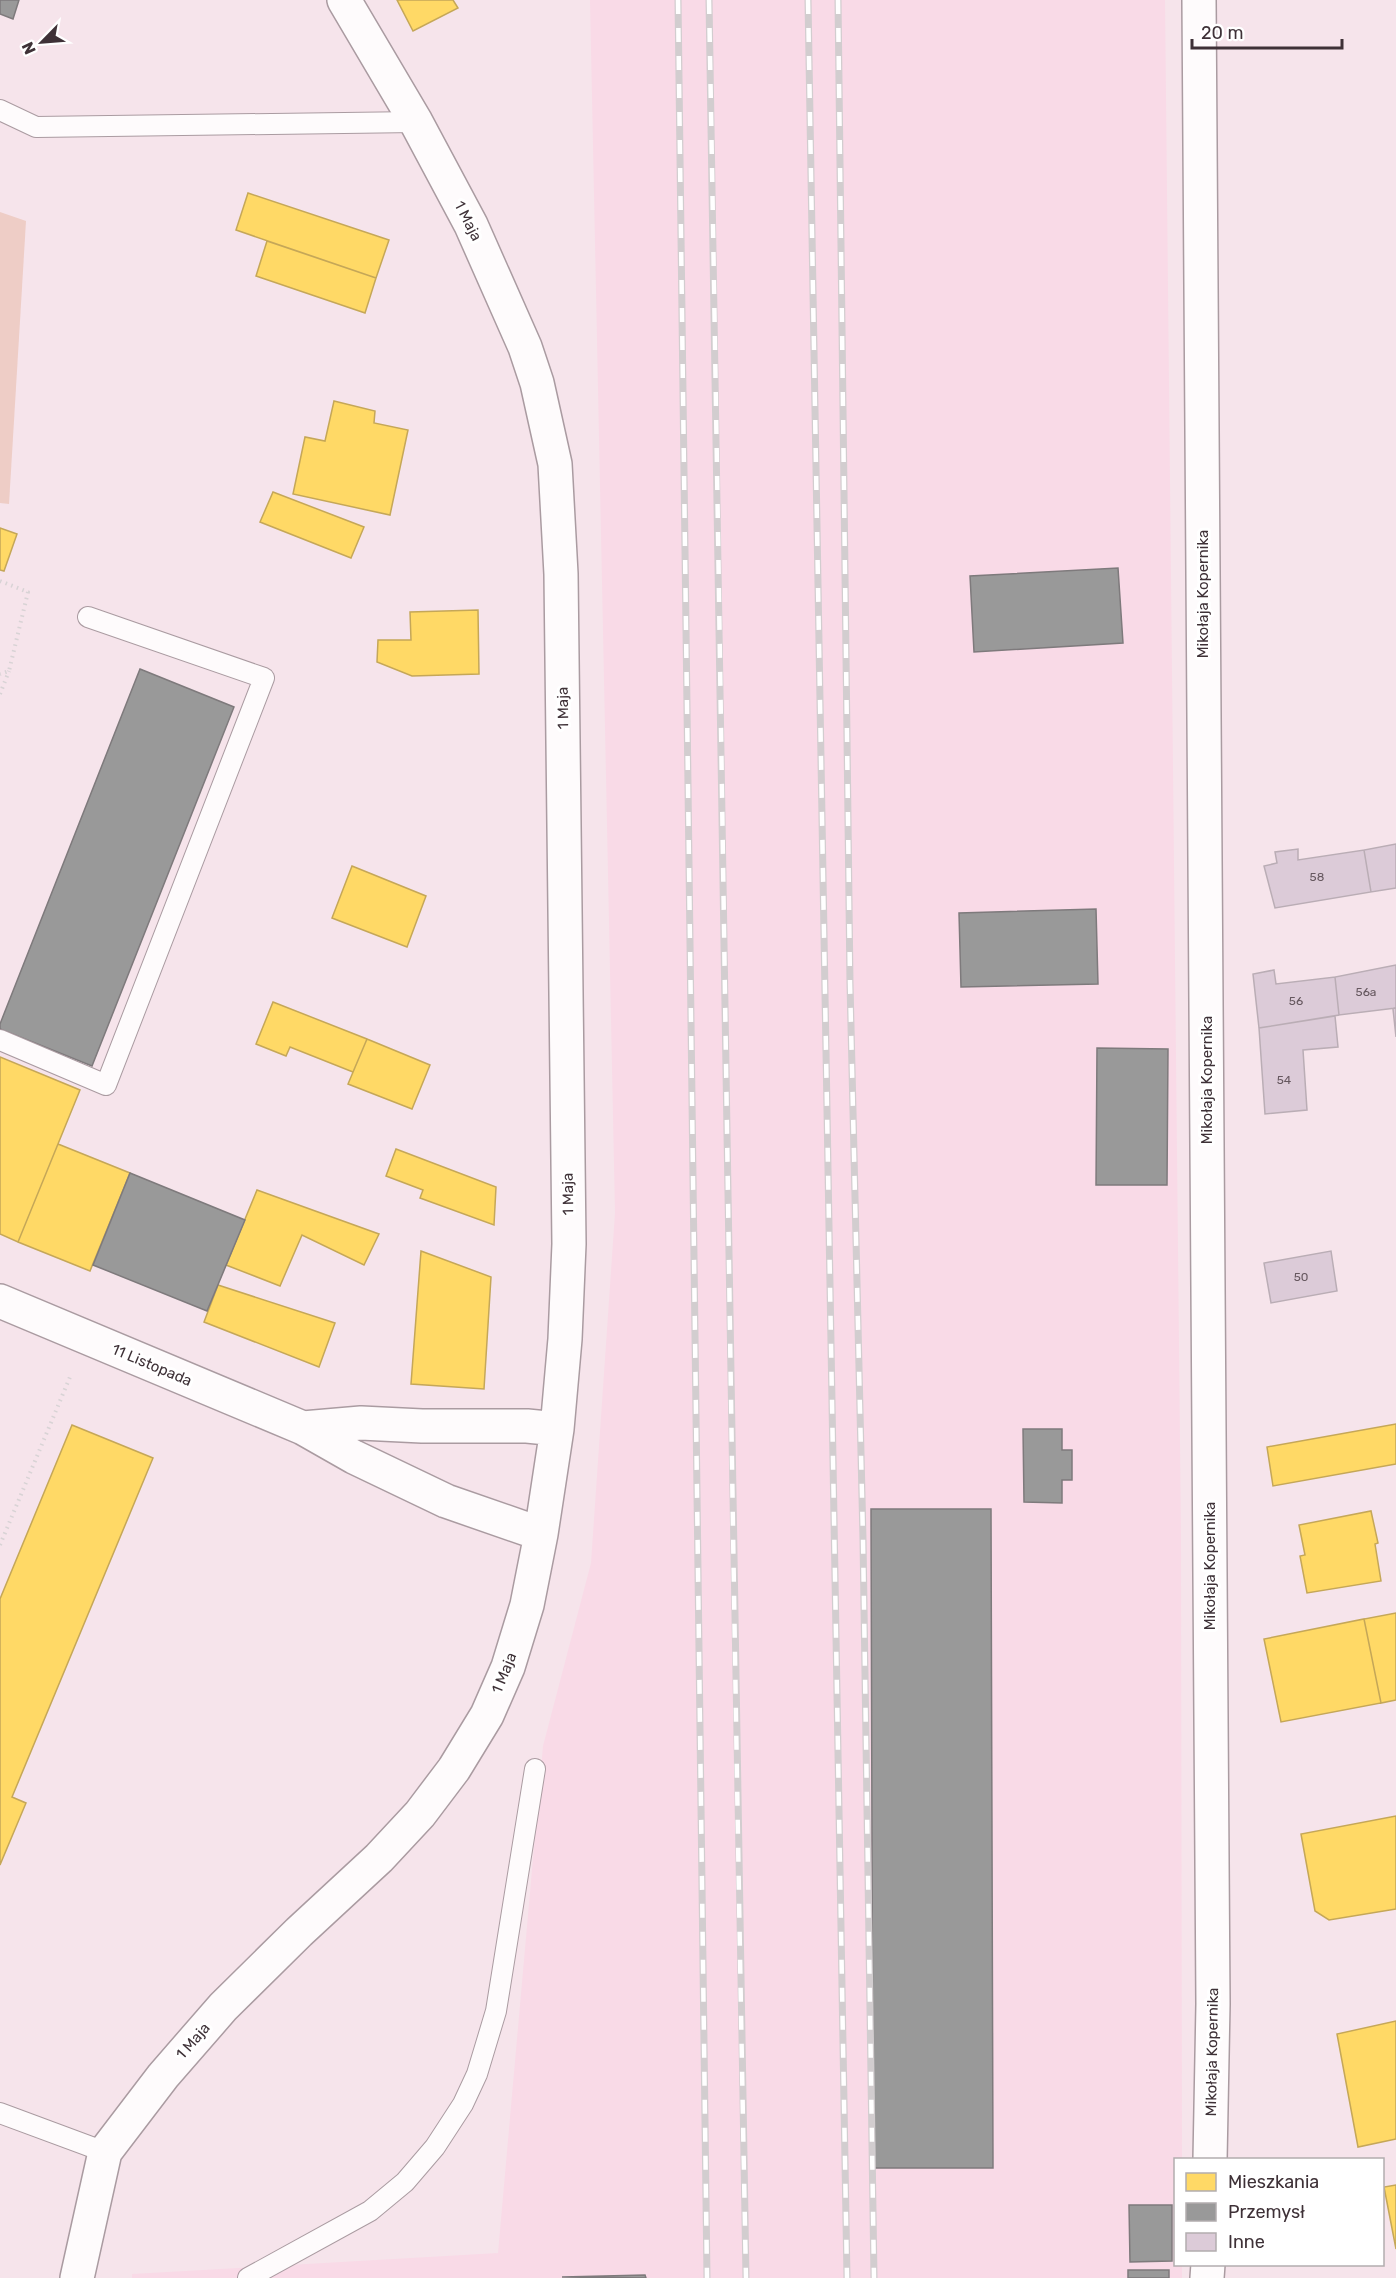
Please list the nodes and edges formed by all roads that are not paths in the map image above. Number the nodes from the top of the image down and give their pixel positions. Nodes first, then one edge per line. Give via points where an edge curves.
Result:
1 (344, 0) edge
2 (1199, 0) edge
3 (0, 110) edge
4 (416, 122) junction
5 (88, 617) dead end
6 (0, 1040) edge
7 (0, 1301) edge
8 (303, 1428) junction
9 (556, 1429) junction
10 (541, 1534) junction
11 (535, 1768) dead end
12 (0, 2113) edge
13 (105, 2152) junction
14 (1210, 2158) edge
15 (76, 2278) edge
16 (248, 2278) edge

1 - 4 street, 1 Maja
2 - 14 street, Mikołaja Kopernika via 1213,2004
3 - 4 lane via 36,127
4 - 9 street, 1 Maja via 471,225 525,347 555,464 561,574 569,1244
5 - 6 lane via 264,678 106,1085
7 - 8 street, 11 Listopada
8 - 9 street, 11 Listopada via 362,1423
8 - 10 street, 11 Listopada via 446,1501
9 - 10 street, 1 Maja
10 - 13 street, 1 Maja via 527,1605 508,1667 487,1715 454,1769 380,1858 223,2007
11 - 16 lane via 496,2011 477,2074 463,2104 435,2147 405,2182 370,2211
12 - 13 lane
13 - 15 street, 1 Maja

